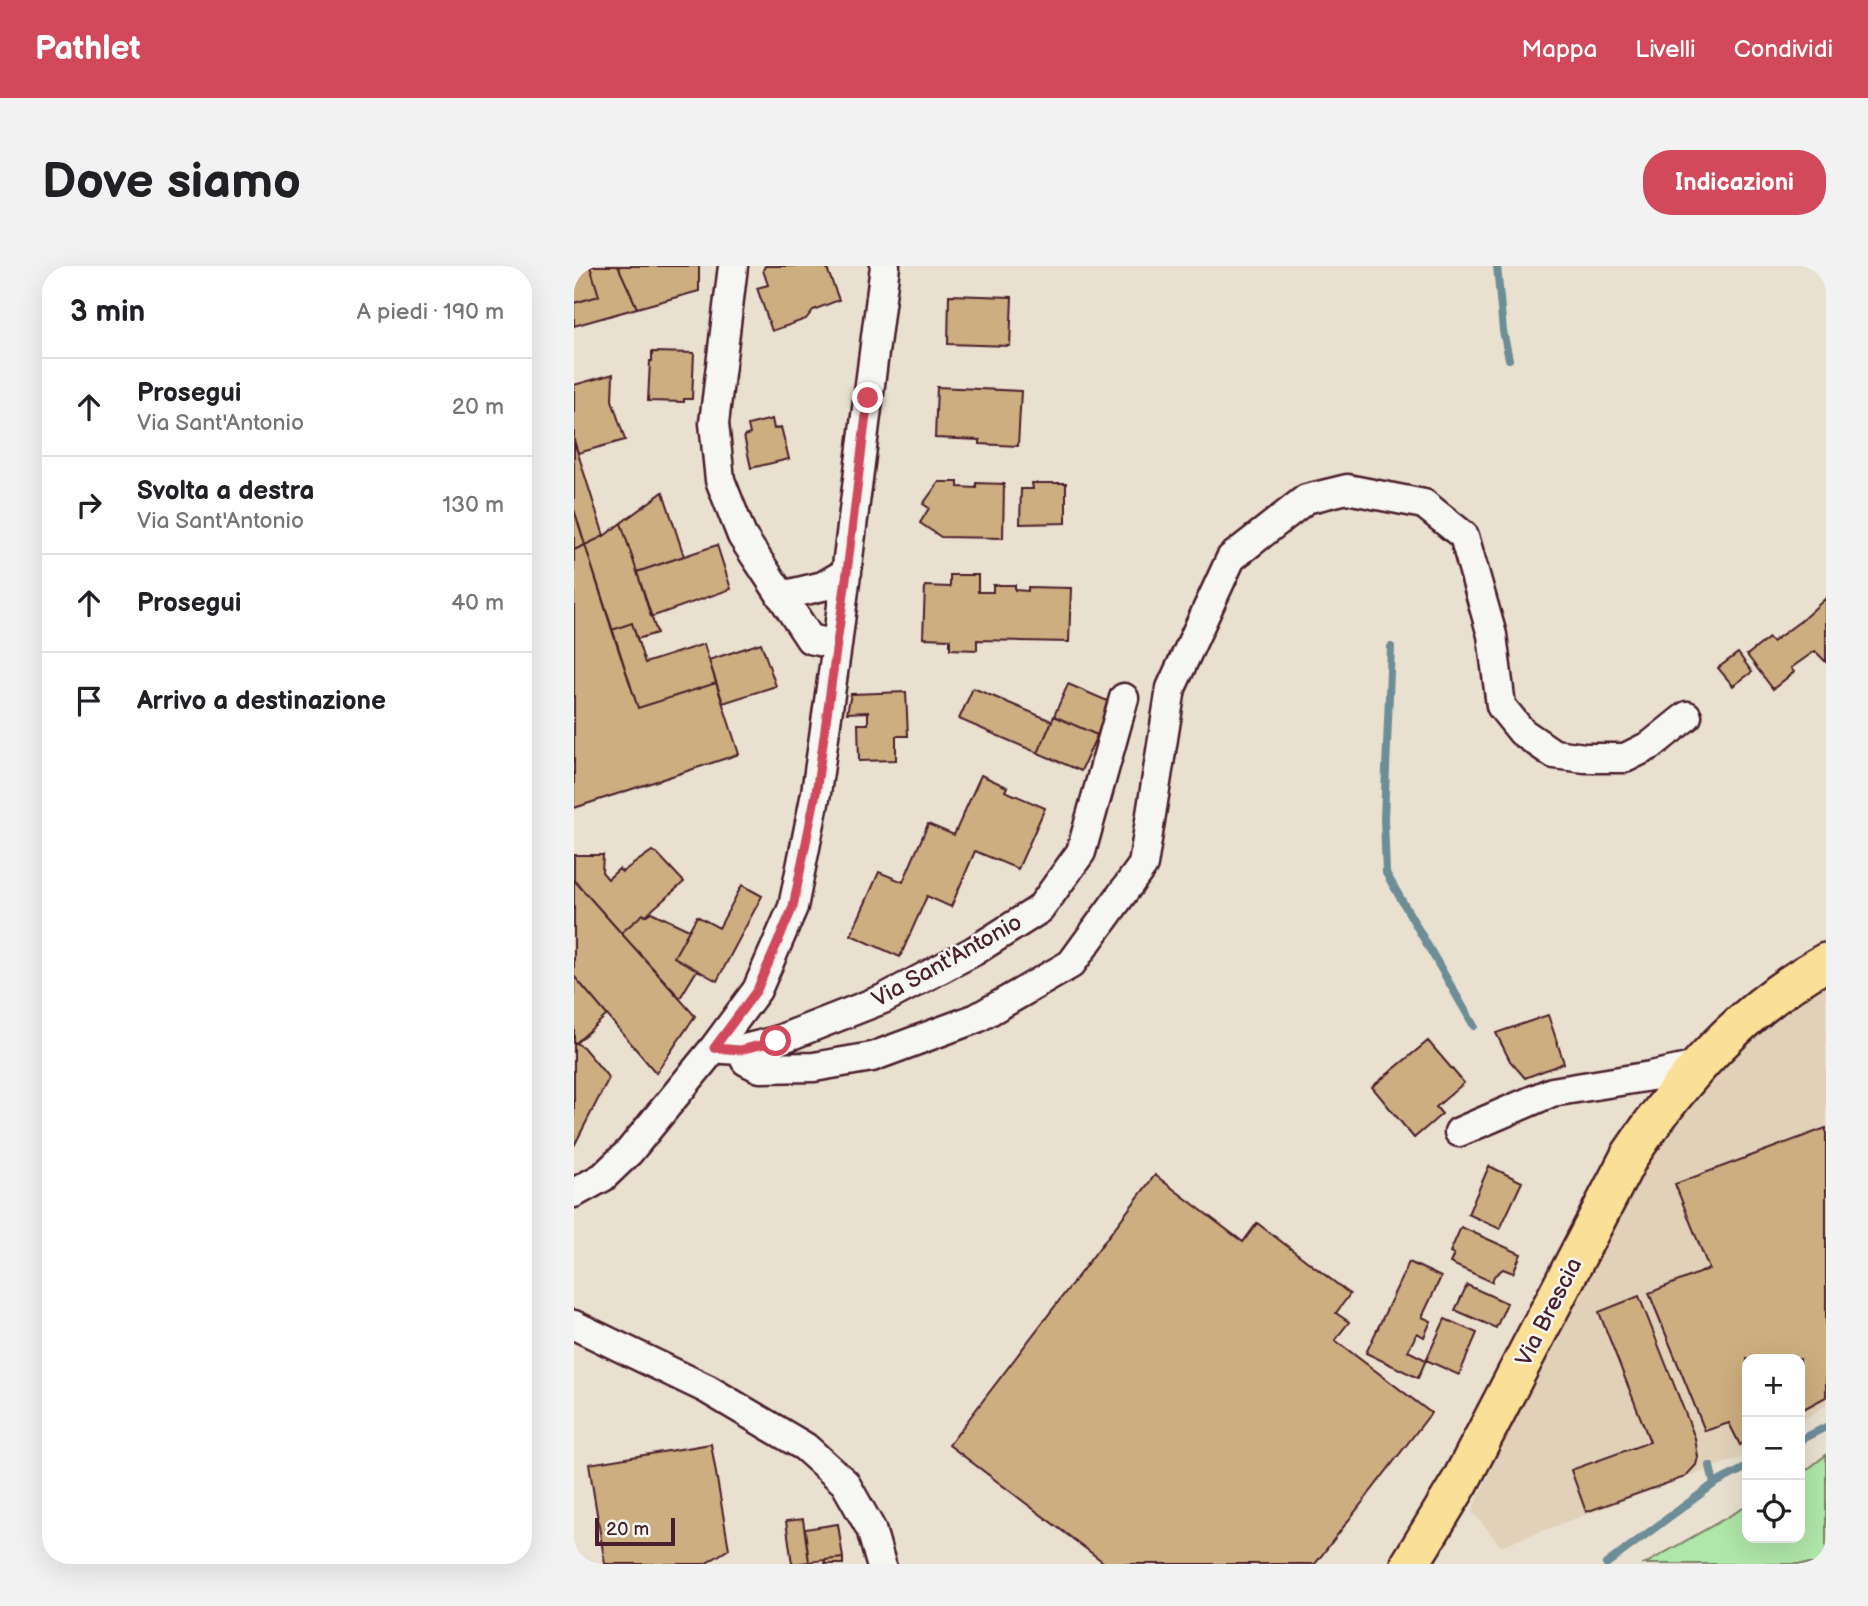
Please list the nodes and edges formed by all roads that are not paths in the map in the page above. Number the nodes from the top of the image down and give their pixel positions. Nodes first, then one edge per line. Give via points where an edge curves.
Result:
1 (733, 266) edge
2 (885, 266) edge
3 (847, 572) junction
4 (781, 596) junction
5 (837, 645) junction
6 (1125, 698) dead end
7 (1686, 716) dead end
8 (1826, 962) edge
9 (727, 1049) junction
10 (1697, 1066) junction
11 (1459, 1132) dead end
12 (574, 1193) edge
13 (574, 1325) edge
14 (881, 1564) edge
15 (1410, 1564) edge

1 - 4 street via 714,423 720,480 742,536
2 - 3 street
3 - 4 street via 824,586
3 - 5 street
4 - 5 street via 810,639
5 - 9 street via 816,793 793,907
6 - 9 street, Via Sant'Antonio via 1081,852 1040,909 974,951 883,999 776,1041
7 - 9 street via 1651,746 1625,758 1554,754 1522,732 1502,706 1492,635 1464,536 1423,504 1347,489 1306,499 1231,558 1171,688 1143,865 1071,964 977,1018 872,1057 760,1068
8 - 10 main road, Via Brescia via 1731,1031
9 - 12 street via 603,1177
10 - 11 street via 1552,1092
10 - 15 main road, Via Brescia via 1630,1155 1460,1482
13 - 14 street via 707,1389 805,1447 845,1483 872,1529

